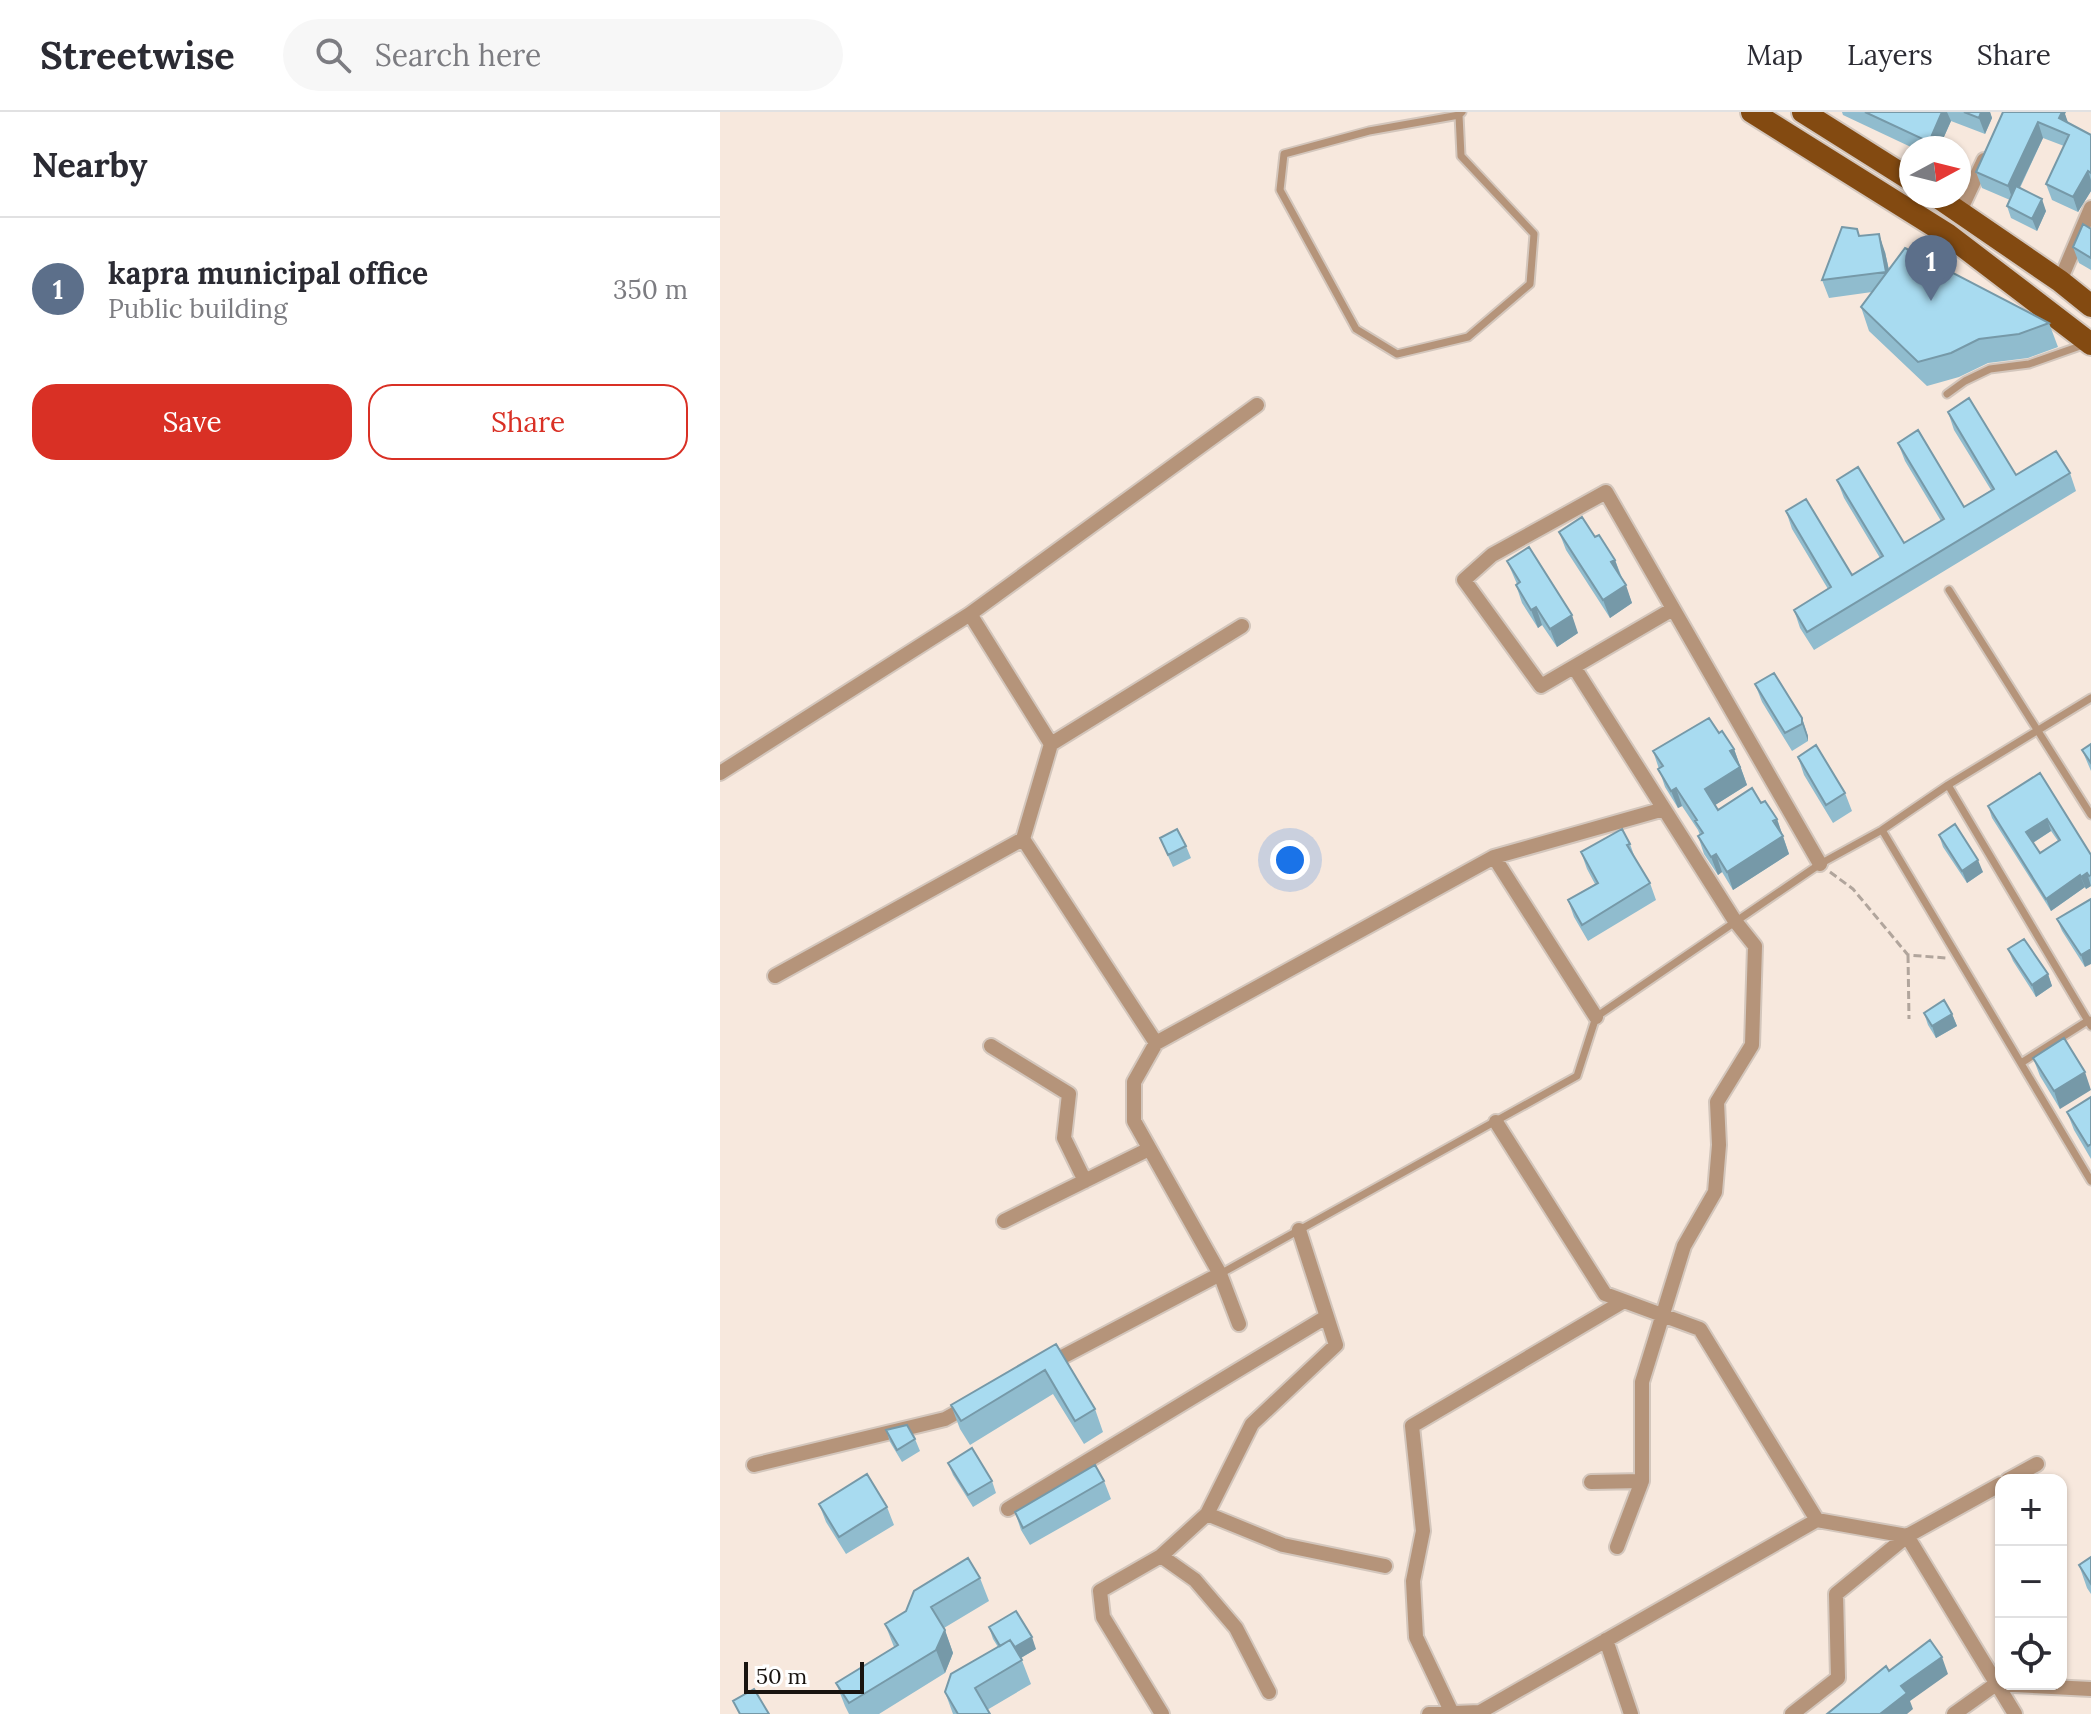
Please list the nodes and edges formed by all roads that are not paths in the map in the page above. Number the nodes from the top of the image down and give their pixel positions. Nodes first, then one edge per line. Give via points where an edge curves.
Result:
1 (1752, 112) edge
2 (1803, 112) edge
3 (1461, 114) edge
4 (1988, 149) edge
5 (1899, 172) edge
6 (1955, 208) edge
7 (2091, 208) edge
8 (1960, 211) junction
9 (2060, 281) junction
10 (2091, 306) edge
11 (2090, 343) edge
12 (1947, 394) dead end
13 (1257, 405) dead end
14 (1949, 590) dead end
15 (1673, 609) junction
16 (970, 614) junction
17 (1242, 626) dead end
18 (1574, 667) junction
19 (2091, 698) edge
20 (2038, 728) junction
21 (1051, 744) junction
22 (720, 773) edge
23 (1948, 785) junction
24 (1664, 809) junction
25 (2091, 815) edge
26 (1882, 830) junction
27 (1023, 839) junction
28 (1494, 857) junction
29 (1820, 864) junction
30 (1735, 921) junction
31 (775, 976) dead end
32 (1596, 1017) junction
33 (2090, 1022) edge
34 (1156, 1043) junction
35 (991, 1046) dead end
36 (2021, 1063) junction
37 (1496, 1122) junction
38 (1149, 1149) junction
39 (1085, 1181) junction
40 (2091, 1181) edge
41 (1004, 1221) dead end
42 (1299, 1230) junction
43 (1220, 1274) junction
44 (1624, 1301) junction
45 (1662, 1316) junction
46 (1326, 1317) junction
47 (1239, 1324) dead end
48 (1027, 1375) edge
49 (986, 1397) edge
50 (2037, 1464) dead end
51 (754, 1465) dead end
52 (2019, 1474) edge
53 (1642, 1481) junction
54 (1591, 1482) dead end
55 (1995, 1487) edge
56 (1008, 1509) dead end
57 (1207, 1514) junction
58 (1817, 1520) junction
59 (1907, 1536) junction
60 (1617, 1547) dead end
61 (1161, 1556) junction
62 (1385, 1566) dead end
63 (1606, 1640) junction
64 (1995, 1682) edge
65 (1995, 1685) edge
66 (2067, 1688) edge
67 (2091, 1689) edge
68 (2000, 1690) edge
69 (1269, 1692) dead end
70 (1452, 1713) edge
71 (1162, 1714) edge
72 (1429, 1714) edge
73 (1631, 1714) edge
74 (1792, 1714) edge
75 (1954, 1714) edge
76 (2015, 1714) edge

1 - 11 main road via 1947,234
2 - 5 main road
3 - 3 lane via 1284,154 1280,190 1356,329 1397,354 1468,337 1530,284 1534,234 1461,156
4 - 8 street
6 - 8 main road
7 - 9 street
8 - 9 main road
9 - 10 main road
11 - 12 lane via 2029,364 1990,369
13 - 16 street
14 - 20 lane
15 - 18 street
15 - 18 street via 1606,492 1492,555 1464,580 1541,686
15 - 29 street
16 - 21 street
16 - 22 street
17 - 21 street
18 - 24 street
19 - 20 lane
20 - 23 lane
20 - 25 lane
21 - 27 street
23 - 26 lane
23 - 33 lane
24 - 28 street
24 - 30 street
26 - 29 lane
26 - 36 lane
27 - 31 street
27 - 34 street
28 - 32 street
28 - 34 street
29 - 30 lane
30 - 32 lane
30 - 45 street via 1755,946 1752,1045 1717,1102 1715,1192 1684,1246
32 - 37 lane via 1577,1076
33 - 36 lane
34 - 38 street via 1134,1082 1134,1121
35 - 39 street via 1069,1094 1064,1138
36 - 40 lane
37 - 42 lane
37 - 44 street via 1605,1294
38 - 39 street
38 - 43 street
39 - 41 street
42 - 43 lane
42 - 46 street
43 - 47 street
43 - 48 street
44 - 45 street
44 - 70 street via 1412,1426 1423,1531 1413,1581 1416,1637
45 - 53 street via 1642,1382
45 - 58 street via 1700,1329
46 - 56 street
46 - 57 street via 1336,1345 1252,1424
49 - 51 street via 945,1419
50 - 52 street
53 - 54 street
53 - 60 street
55 - 59 street
57 - 61 street
57 - 62 street via 1283,1545
58 - 59 street
58 - 63 street
59 - 64 street
59 - 74 street via 1836,1594 1838,1678
61 - 69 street via 1195,1580 1236,1628
61 - 71 street via 1100,1591 1103,1617
63 - 70 street via 1480,1712
63 - 73 street
65 - 75 street
66 - 67 street
68 - 76 street
70 - 72 street

